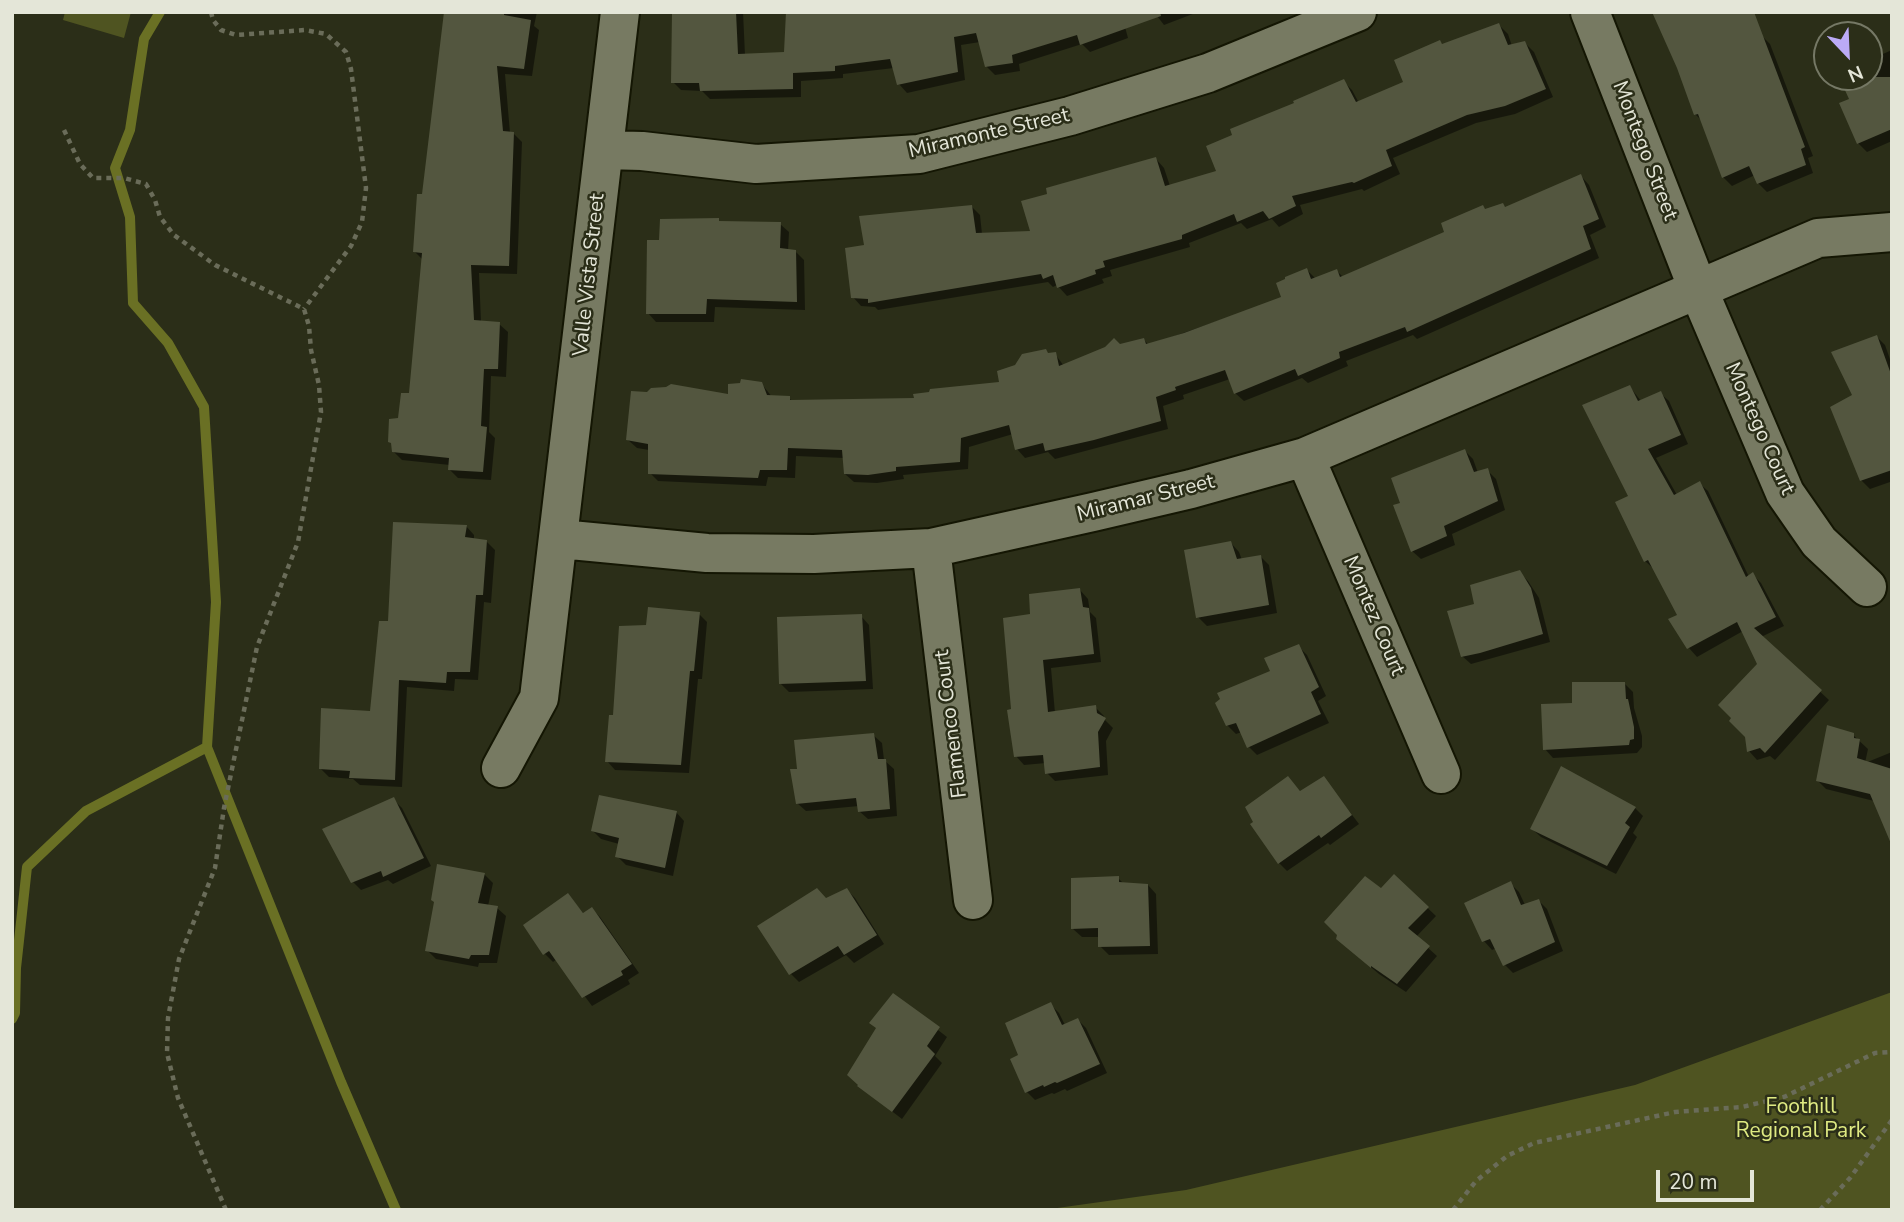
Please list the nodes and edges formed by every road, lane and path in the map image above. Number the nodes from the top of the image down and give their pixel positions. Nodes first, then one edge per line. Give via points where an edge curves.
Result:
1 (211, 12) edge
2 (620, 12) edge
3 (1357, 12) edge
4 (1590, 12) edge
5 (64, 130) dead end
6 (604, 150) junction
7 (1892, 232) edge
8 (1698, 289) junction
9 (304, 309) junction
10 (1305, 457) junction
11 (560, 539) junction
12 (931, 548) junction
13 (1867, 587) dead end
14 (501, 768) dead end
15 (1441, 774) dead end
16 (973, 900) dead end
17 (1892, 1052) edge
18 (1892, 1120) edge
19 (226, 1210) edge
20 (1453, 1210) edge
21 (1820, 1210) edge

1 - 9 path via 221,30 236,35 305,30 326,34 346,52 366,188 362,222 351,246
2 - 6 street, Valle Vista Street
3 - 6 street, Miramonte Street via 1208,72 1070,117 919,154 756,164
4 - 8 street, Montego Street
5 - 9 path via 80,164 96,178 146,184 160,217 174,235 254,286
6 - 11 street, Valle Vista Street
7 - 8 street, Miramar Street via 1818,238
8 - 10 street, Miramar Street
8 - 13 street, Montego Court via 1785,493 1819,542
9 - 19 path via 321,412 298,542 257,647 215,868 179,959 168,1018 167,1053 178,1098
10 - 12 street, Miramar Street via 1191,489
10 - 15 street, Montez Court
11 - 12 street, Miramar Street via 707,553
11 - 14 street, Valle Vista Street via 539,698
12 - 16 street, Flamenco Court
17 - 20 path via 1875,1053 1784,1097 1742,1107 1675,1112 1534,1143 1507,1156 1476,1181
18 - 21 path

